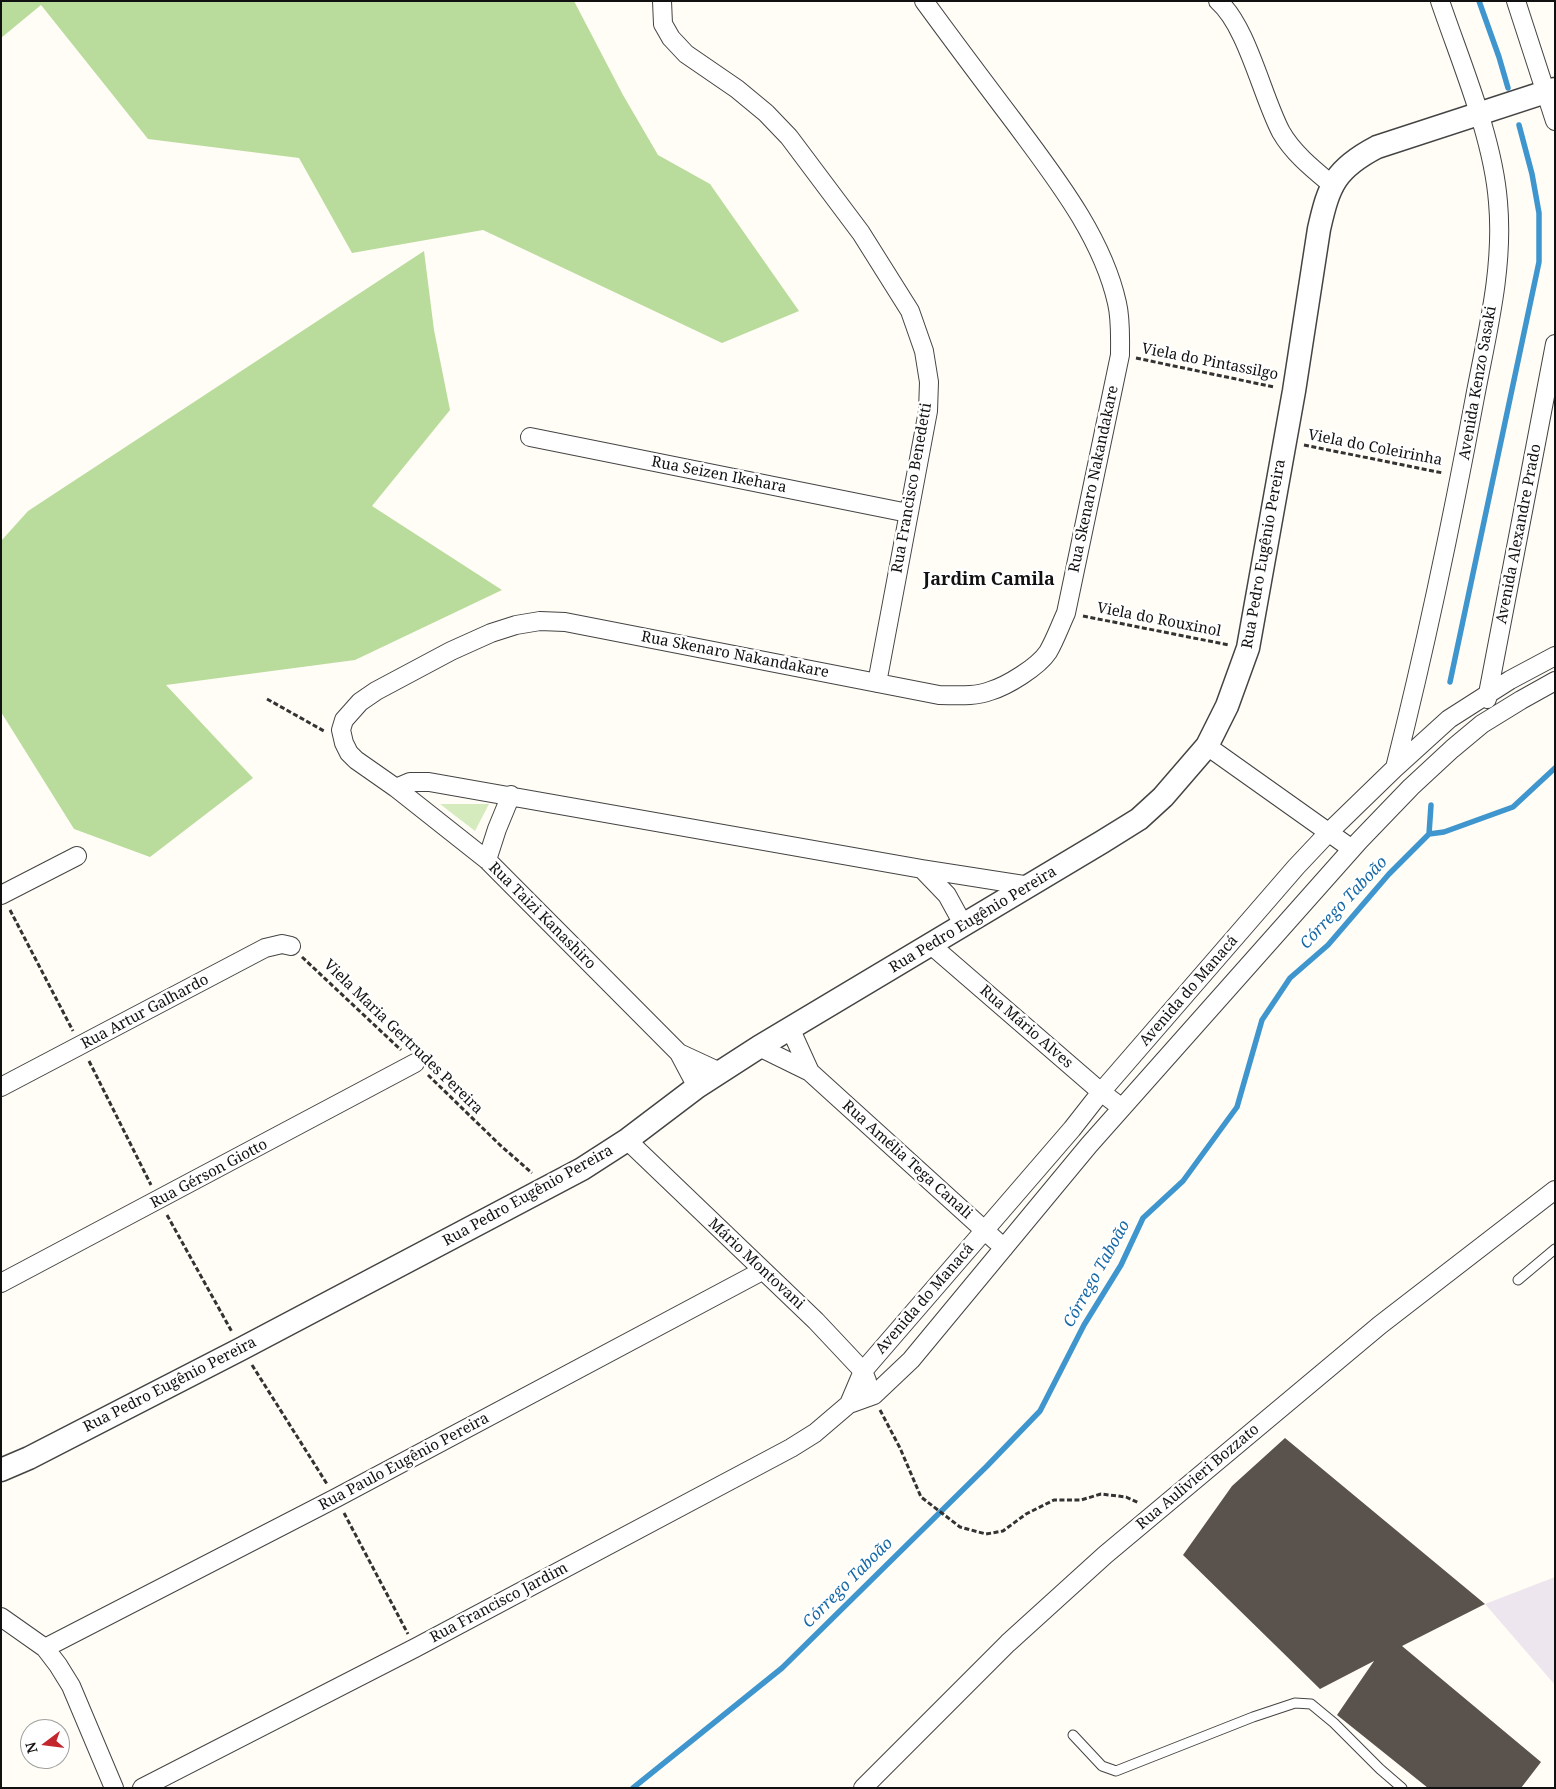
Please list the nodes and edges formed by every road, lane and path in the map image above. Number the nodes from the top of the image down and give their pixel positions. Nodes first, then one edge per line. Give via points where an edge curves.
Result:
1 (662, 1) edge
2 (924, 1) edge
3 (1218, 1) edge
4 (1440, 1) edge
5 (1516, 1) edge
6 (1550, 91) edge
7 (1479, 114) junction
8 (1555, 121) edge
9 (1331, 184) junction
10 (1555, 344) edge
11 (1120, 355) junction
12 (1294, 391) junction
13 (530, 437) dead end
14 (1284, 441) junction
15 (1460, 477) junction
16 (908, 513) junction
17 (1066, 613) junction
18 (1248, 648) junction
19 (1555, 656) edge
20 (1555, 681) edge
21 (877, 683) junction
22 (1489, 693) junction
23 (267, 699) dead end
24 (1412, 704) junction
25 (1482, 724) junction
26 (1424, 741) junction
27 (344, 743) junction
28 (1207, 746) junction
29 (1452, 749) junction
30 (1396, 768) junction
31 (396, 788) junction
32 (511, 795) junction
33 (1329, 832) junction
34 (1352, 849) junction
35 (77, 856) dead end
36 (486, 860) junction
37 (922, 869) junction
38 (1030, 886) junction
39 (2, 894) edge
40 (964, 926) junction
41 (931, 945) junction
42 (291, 946) joint
43 (790, 1028) junction
44 (81, 1046) junction
45 (759, 1048) junction
46 (679, 1053) junction
47 (415, 1063) junction
48 (720, 1072) junction
49 (810, 1072) junction
50 (1, 1087) edge
51 (697, 1087) junction
52 (1101, 1092) junction
53 (1122, 1108) junction
54 (627, 1140) junction
55 (549, 1187) junction
56 (1555, 1190) edge
57 (159, 1200) junction
58 (984, 1231) junction
59 (1004, 1248) junction
60 (1555, 1249) edge
61 (762, 1271) junction
62 (1518, 1280) dead end
63 (1, 1283) edge
64 (241, 1349) junction
65 (863, 1371) junction
66 (874, 1396) junction
67 (848, 1404) junction
68 (1, 1470) edge
69 (336, 1498) junction
70 (1158, 1511) junction
71 (1, 1617) edge
72 (45, 1648) junction
73 (415, 1648) junction
74 (1073, 1735) dead end
75 (114, 1788) edge
76 (142, 1788) edge
77 (863, 1788) edge
78 (1402, 1788) edge

1 - 16 street, Rua Francisco Benedetti via 664,24 671,38 686,54 766,113 789,138 861,233 910,311 924,351 929,382 928,411
2 - 11 street, Rua Skenaro Nakandakare via 1063,188 1092,240 1107,271 1116,302
3 - 9 street via 1234,21 1246,45 1282,134 1295,151
4 - 7 street, Avenida Kenzo Sasaki
5 - 6 street
6 - 7 street, Rua Pedro Eugênio Pereira
6 - 8 street
7 - 9 street, Rua Pedro Eugênio Pereira via 1377,148 1358,157
7 - 15 street, Avenida Kenzo Sasaki via 1498,200 1500,234 1498,272
9 - 12 street, Rua Pedro Eugênio Pereira via 1319,229
10 - 22 street, Avenida Alexandre Prado
11 - 12 path, Viela do Pintassilgo
11 - 17 street, Rua Skenaro Nakandakare
12 - 14 street, Rua Pedro Eugênio Pereira
13 - 16 street, Rua Seizen Ikehara
14 - 15 path, Viela do Coleirinha
14 - 18 street, Rua Pedro Eugênio Pereira
15 - 24 street, Avenida Kenzo Sasaki
16 - 21 street, Rua Francisco Benedetti
17 - 18 path, Viela do Rouxinol
17 - 21 street, Rua Skenaro Nakandakare via 1047,654 1032,668 990,691 965,696 939,695
18 - 28 street, Rua Pedro Eugênio Pereira via 1227,706
19 - 22 street, Avenida do Manacá
20 - 25 street, Avenida do Manacá
21 - 27 street, Rua Skenaro Nakandakare via 565,622 540,621 491,633 376,692 360,702 344,720
22 - 25 street, Avenida Alexandre Prado
22 - 26 street, Avenida do Manacá via 1449,719
23 - 27 path
24 - 26 street
24 - 30 street, Avenida Kenzo Sasaki
25 - 29 street, Avenida do Manacá
26 - 29 street
26 - 30 street, Avenida do Manacá
27 - 31 street via 356,760
28 - 33 street
28 - 38 street, Rua Pedro Eugênio Pereira via 1163,797 1138,818
29 - 34 street, Avenida do Manacá via 1411,786
30 - 33 street, Avenida do Manacá
31 - 32 street via 410,782 429,782
31 - 36 street, Rua Taizi Kanashiro
32 - 36 street
32 - 37 street
33 - 34 street
33 - 52 street, Avenida do Manacá
34 - 53 street, Avenida do Manacá
35 - 39 street
36 - 46 street, Rua Taizi Kanashiro
37 - 38 street
37 - 40 street via 947,895
38 - 40 street, Rua Pedro Eugênio Pereira
39 - 44 path
40 - 41 street, Rua Pedro Eugênio Pereira
41 - 43 street, Rua Pedro Eugênio Pereira
41 - 52 street, Rua Mário Alves
42 - 44 street, Rua Artur Galhardo via 282,944 266,948
42 - 47 path, Viela Maria Gertrudes Pereira
43 - 45 street, Rua Pedro Eugênio Pereira
43 - 49 street, Rua Amélia Tega Canali
44 - 50 street, Rua Artur Galhardo
44 - 57 path
45 - 48 street, Rua Pedro Eugênio Pereira
45 - 49 street, Rua Amélia Tega Canali
46 - 48 street, Rua Taizi Kanashiro
46 - 51 street, Rua Taizi Kanashiro
47 - 55 path, Viela Maria Gertrudes Pereira
47 - 57 street, Rua Gérson Giotto
48 - 51 street, Rua Pedro Eugênio Pereira
49 - 58 street, Rua Amélia Tega Canali
51 - 54 street, Rua Pedro Eugênio Pereira
52 - 53 street, Rua Mário Alves
52 - 58 street, Avenida do Manacá
53 - 59 street, Avenida do Manacá
54 - 55 street, Rua Pedro Eugênio Pereira
54 - 61 street, Mário Montovani
55 - 64 street, Rua Pedro Eugênio Pereira
56 - 70 street, Rua Aulivieri Bozzato via 1380,1325
57 - 63 street, Rua Gérson Giotto
57 - 64 path
58 - 59 street, Rua Amélia Tega Canali
58 - 65 street, Avenida do Manacá
59 - 66 street, Avenida do Manacá via 911,1360
60 - 62 lane
61 - 65 street, Mário Montovani
61 - 69 street, Rua Paulo Eugênio Pereira
64 - 68 street, Rua Pedro Eugênio Pereira
64 - 69 path
65 - 66 street, Mário Montovani
65 - 67 street, Rua Francisco Jardim
66 - 67 street, Rua Francisco Jardim
66 - 70 path via 921,1497 960,1527 986,1534 1003,1531 1026,1514 1054,1500 1081,1500 1101,1494 1126,1497
67 - 73 street, Rua Francisco Jardim via 815,1433 791,1448
69 - 72 street, Rua Paulo Eugênio Pereira
69 - 73 path
70 - 77 street, Rua Aulivieri Bozzato via 1105,1554 1008,1643
71 - 72 street
72 - 75 street via 71,1686
73 - 76 street, Rua Francisco Jardim
74 - 78 lane via 1102,1766 1116,1771 1253,1717 1295,1703 1311,1704

